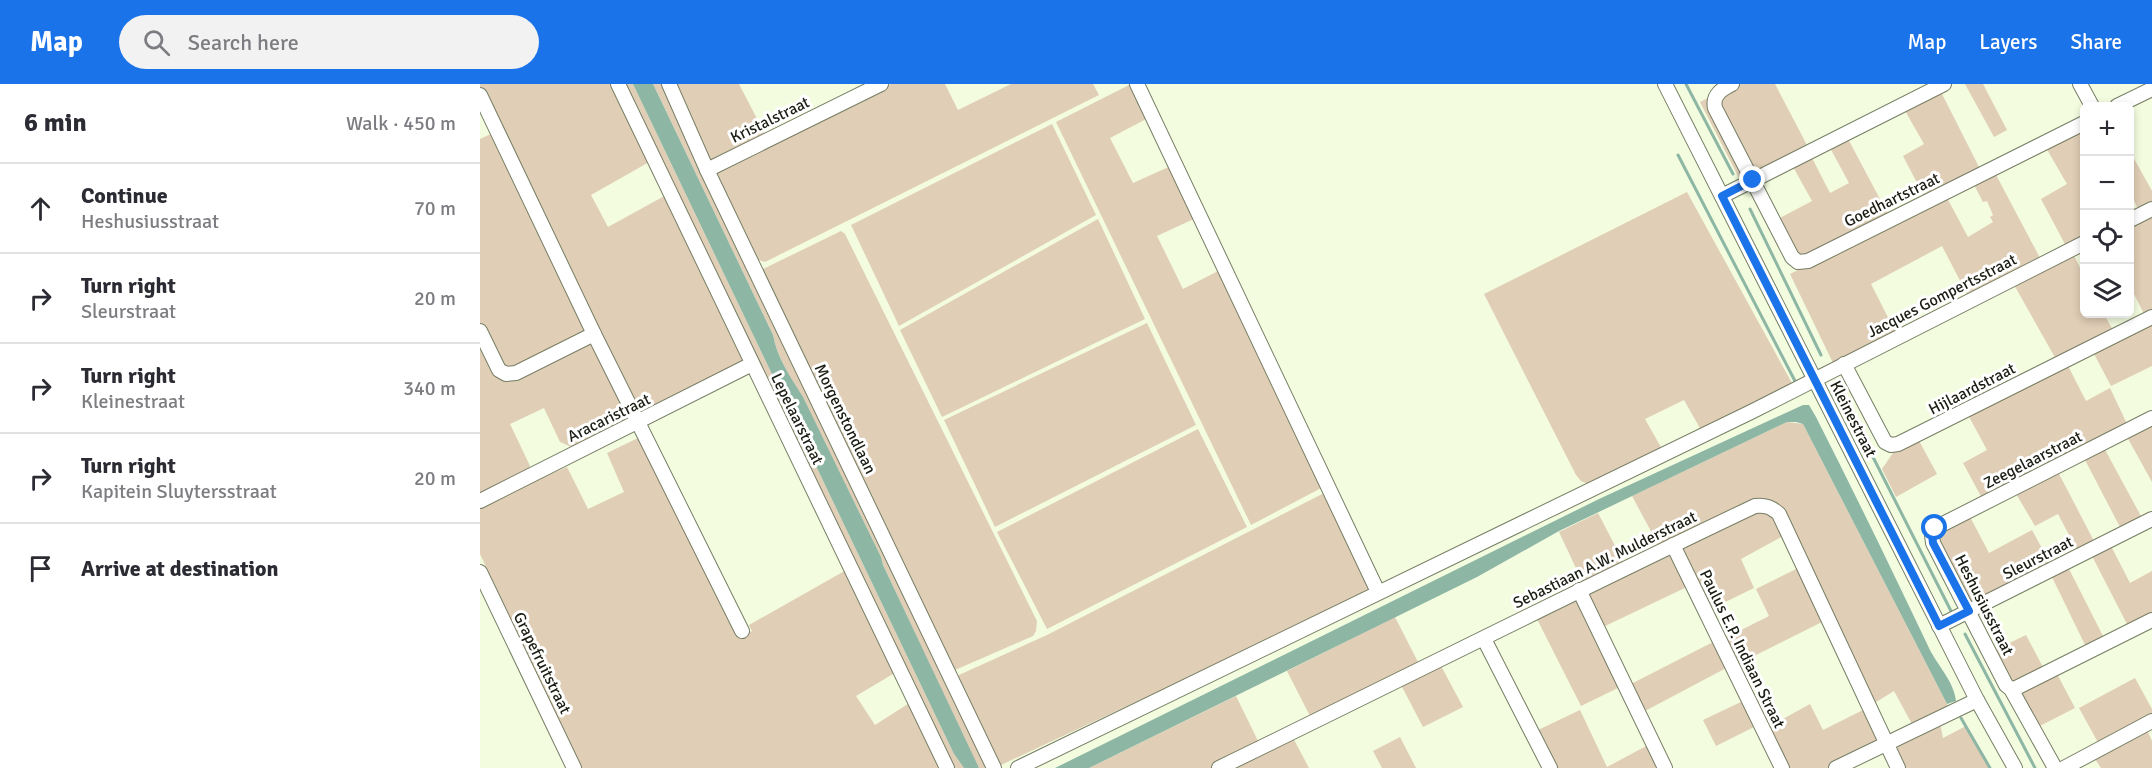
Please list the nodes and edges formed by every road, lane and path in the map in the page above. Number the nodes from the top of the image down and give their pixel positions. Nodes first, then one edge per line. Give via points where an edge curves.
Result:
1 (618, 84) edge
2 (669, 84) edge
3 (881, 84) edge
4 (1137, 84) edge
5 (1665, 84) edge
6 (1732, 84) edge
7 (1944, 84) edge
8 (2080, 84) edge
9 (2152, 88) edge
10 (480, 95) edge
11 (2090, 102) edge
12 (2125, 102) edge
13 (2080, 125) edge
14 (707, 170) junction
15 (1753, 180) junction
16 (1722, 196) junction
17 (2152, 209) edge
18 (2134, 218) edge
19 (2080, 246) edge
20 (2152, 317) edge
21 (480, 331) edge
22 (594, 334) junction
23 (752, 364) junction
24 (1844, 364) junction
25 (1815, 380) junction
26 (2152, 418) edge
27 (638, 423) junction
28 (480, 501) edge
29 (2152, 519) edge
30 (1932, 535) joint
31 (1673, 545) junction
32 (480, 572) edge
33 (1580, 590) junction
34 (1378, 592) junction
35 (1969, 611) junction
36 (2152, 620) edge
37 (1939, 626) junction
38 (742, 631) dead end
39 (1485, 639) junction
40 (2011, 689) junction
41 (1977, 700) junction
42 (2152, 721) edge
43 (1886, 744) junction
44 (574, 768) edge
45 (947, 768) edge
46 (994, 768) edge
47 (1018, 768) edge
48 (1219, 768) edge
49 (1550, 768) edge
50 (1665, 768) edge
51 (1782, 768) edge
52 (1836, 768) edge
53 (1898, 768) edge
54 (2015, 768) edge
55 (2055, 768) edge
56 (2064, 768) edge

1 - 23 street, Lepelaarstraat
2 - 14 street, Morgenstondlaan
3 - 14 street, Kristalstraat
4 - 34 street
5 - 16 street, Kleinestraat
6 - 15 street, Goedhartstraat via 1716,96 1715,108
7 - 15 street
8 - 11 street
9 - 12 street
10 - 22 street
13 - 15 street, Goedhartstraat via 1808,261 1798,262 1792,256
14 - 46 street, Morgenstondlaan
15 - 16 street
16 - 25 street, Kleinestraat
17 - 18 street
19 - 24 street, Jacques Gompertsstraat
20 - 24 street, Hijlaardstraat via 1891,446 1885,442
21 - 22 street via 499,370 506,374 516,373
22 - 27 street
23 - 27 street, Aracaristraat
23 - 45 street, Lepelaarstraat
24 - 25 street, Jacques Gompertsstraat
25 - 34 street, Jacques Gompertsstraat
25 - 37 street, Kleinestraat
26 - 30 street, Zeegelaarstraat via 1935,528
27 - 28 street, Aracaristraat
27 - 38 street
29 - 35 street, Sleurstraat
30 - 35 street, Heshusiusstraat
31 - 33 street, Sebastiaan A.W. Mulderstraat
31 - 43 street, Sebastiaan A.W. Mulderstraat via 1755,506 1764,505 1779,514
31 - 51 street, Paulus E.P. Indiaan Straat
32 - 44 street, Grapefruitstraat
33 - 39 street, Sebastiaan A.W. Mulderstraat
33 - 50 street
34 - 47 street, Jacques Gompertsstraat
35 - 37 street, Sleurstraat
35 - 40 street, Heshusiusstraat
36 - 40 street
37 - 41 street, Kleinestraat
39 - 48 street, Sebastiaan A.W. Mulderstraat
39 - 49 street
40 - 55 street, Heshusiusstraat
41 - 43 street
41 - 54 street, Kleinestraat
42 - 56 street
43 - 52 street
43 - 53 street, Sebastiaan A.W. Mulderstraat

